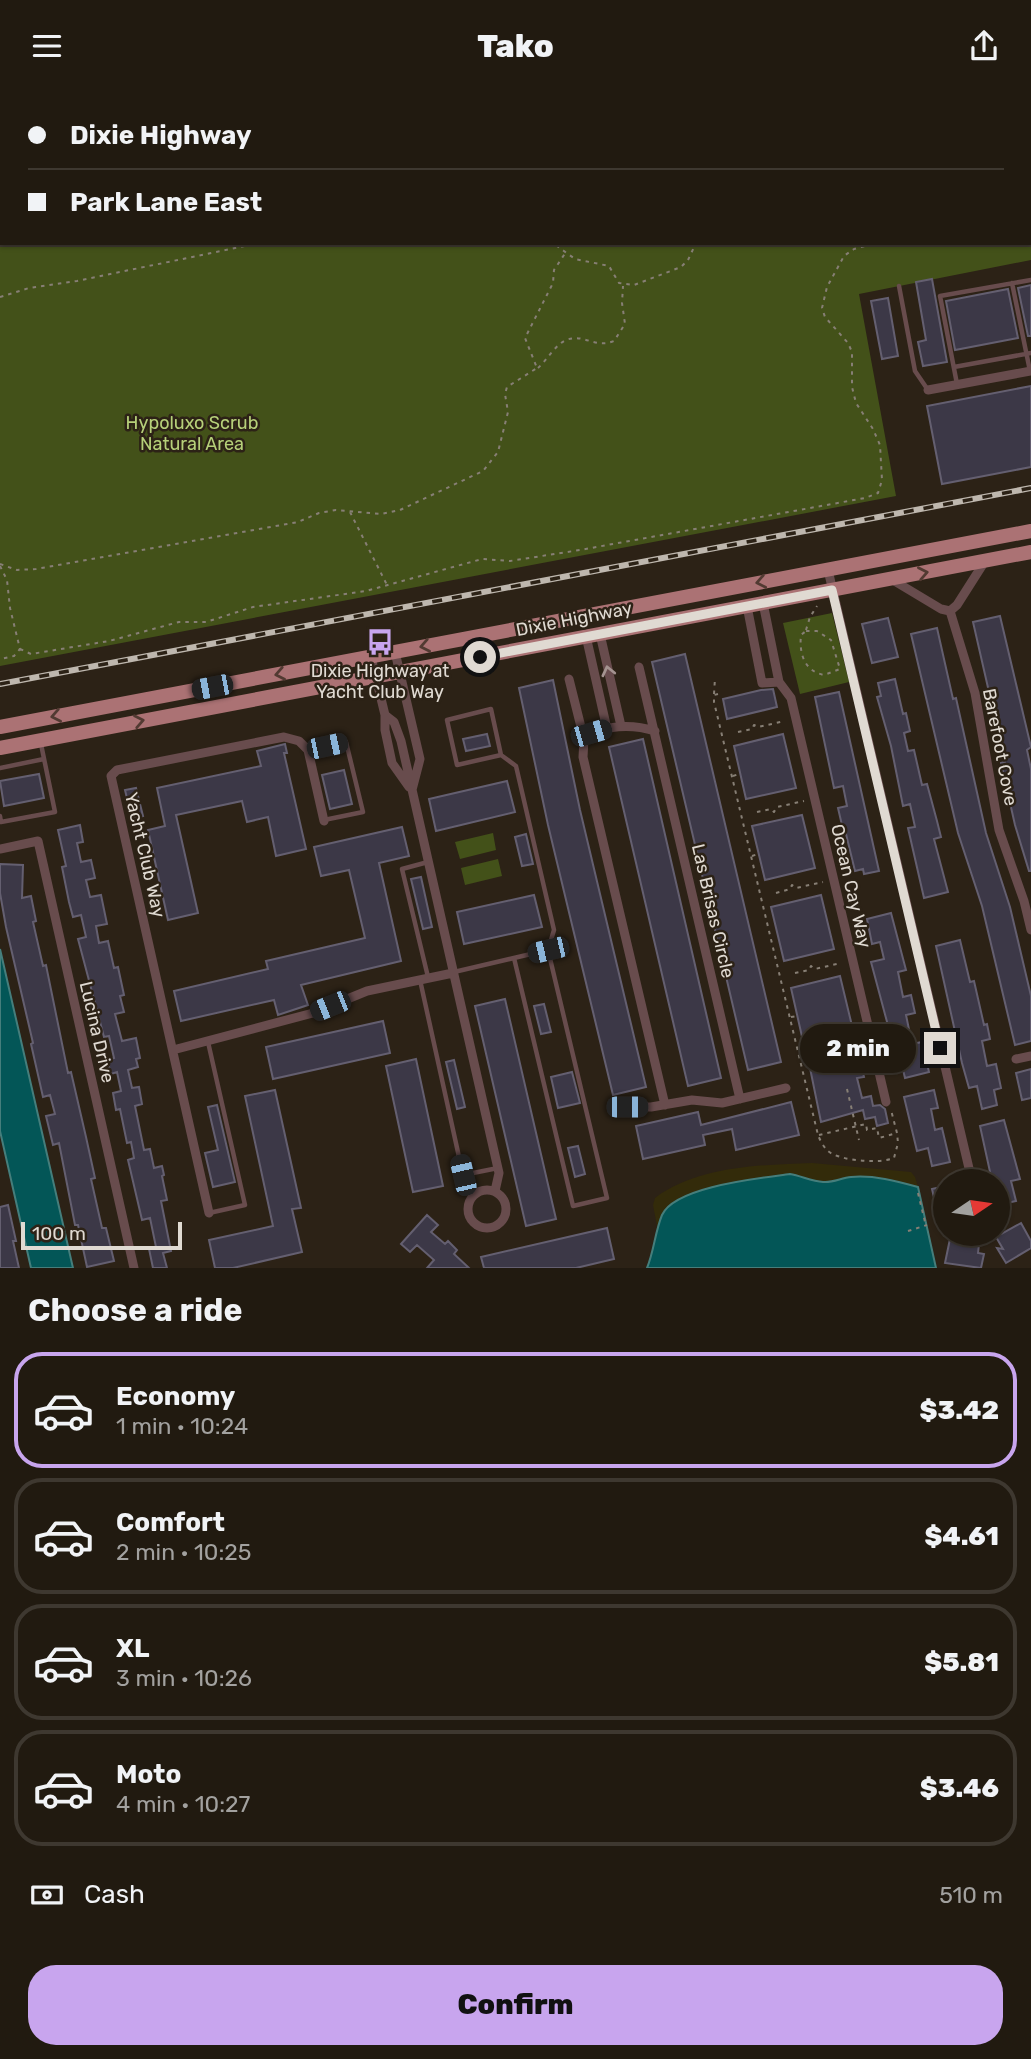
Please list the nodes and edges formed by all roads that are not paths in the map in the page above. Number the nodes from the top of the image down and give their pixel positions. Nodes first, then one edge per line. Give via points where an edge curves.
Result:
1 (1031, 280) edge
2 (1012, 283) junction
3 (899, 286) dead end
4 (1028, 353) edge
5 (954, 367) junction
6 (1030, 371) edge
7 (957, 385) junction
8 (928, 390) joint
9 (1031, 531) edge
10 (1031, 552) edge
11 (985, 561) junction
12 (828, 570) junction
13 (891, 579) junction
14 (832, 590) junction
15 (763, 603) junction
16 (747, 606) junction
17 (950, 611) junction
18 (593, 635) junction
19 (771, 646) junction
20 (756, 649) junction
21 (395, 652) junction
22 (371, 657) junction
23 (774, 662) junction
24 (759, 665) junction
25 (639, 667) dead end
26 (400, 672) junction
27 (375, 676) junction
28 (569, 679) dead end
29 (779, 682) junction
30 (385, 715) junction
31 (621, 726) junction
32 (0, 727) edge
33 (607, 729) junction
34 (655, 731) junction
35 (415, 739) junction
36 (584, 739) junction
37 (40, 740) junction
38 (401, 741) junction
39 (388, 742) junction
40 (0, 747) edge
41 (308, 750) junction
42 (501, 755) junction
43 (44, 759) junction
44 (0, 768) edge
45 (412, 792) junction
46 (0, 816) edge
47 (324, 821) joint
48 (0, 849) edge
49 (428, 862) junction
50 (1031, 930) edge
51 (548, 950) junction
52 (514, 958) junction
53 (453, 973) junction
54 (424, 978) junction
55 (207, 1041) junction
56 (173, 1050) junction
57 (1031, 1056) edge
58 (1016, 1059) dead end
59 (786, 1089) dead end
60 (740, 1099) junction
61 (888, 1101) road end
62 (665, 1105) junction
63 (627, 1107) dead end
64 (498, 1168) junction
65 (969, 1169) edge
66 (495, 1191) junction
67 (209, 1213) joint
68 (134, 1268) edge

1 - 2 lane
2 - 4 lane
2 - 5 lane via 940,296
3 - 8 lane via 915,371
4 - 5 lane
4 - 6 lane
5 - 7 lane
6 - 7 street
7 - 8 street
9 - 12 main road, Dixie Highway
10 - 11 main road, Dixie Highway
13 -> 11 main road, Dixie Highway
11 - 17 street
12 - 14 street
12 -> 21 main road, Dixie Highway
13 - 14 main road, Dixie Highway
13 - 17 street
14 - 15 main road, Dixie Highway
14 - 65 street
15 - 16 main road, Dixie Highway
15 - 19 street, Ocean Cay Way
16 - 18 main road, Dixie Highway
16 - 20 street
17 - 50 street, Barefoot Cove via 975,693 999,830
18 - 26 main road, Dixie Highway
31 -> 18 street
18 - 33 street
19 - 20 lane
19 - 23 street, Ocean Cay Way
20 - 24 street
21 - 22 main road, Dixie Highway
21 - 26 street
22 - 27 street
22 -> 32 main road, Dixie Highway
23 - 24 lane
23 - 29 street, Ocean Cay Way
24 - 29 street via 762,683
25 - 34 street, Las Brisas Circle
26 - 27 main road, Dixie Highway
26 - 35 street
27 - 30 street
37 -> 27 main road, Dixie Highway
28 - 36 street
29 - 61 street, Ocean Cay Way via 791,698
30 - 38 street via 394,722
30 - 39 street
31 - 33 street
31 - 34 street
33 - 36 street
34 - 60 street, Las Brisas Circle
35 - 38 street
35 - 45 street via 420,759
36 - 62 street via 583,757
37 - 40 main road, Dixie Highway
37 - 43 lane
38 - 39 street
38 - 45 street
39 - 45 street via 393,763
41 - 47 street
41 - 47 lane via 346,742 363,812
41 - 56 street, Yacht Club Way via 299,741 284,737 117,770 111,776
42 - 42 lane via 491,709 447,720 457,765
42 - 51 lane via 516,766 554,930
43 - 44 lane
43 - 46 lane via 55,812 1,823
45 - 49 street
48 - 68 street, Lucina Drive via 38,841
49 - 53 street
49 - 54 lane via 402,869
51 - 52 lane
51 - 52 lane via 607,1198 596,1201 573,1206
52 - 53 lane
53 - 54 street
53 - 64 street
54 - 55 street
54 - 64 lane via 463,1175
55 - 56 street
55 - 67 lane via 245,1205
56 - 67 street, Yacht Club Way
57 - 58 street
59 - 60 street
60 - 62 street
62 - 63 street
64 - 66 street
66 - 66 street via 483,1190 469,1202 471,1220 481,1228 500,1225 506,1213 505,1200

